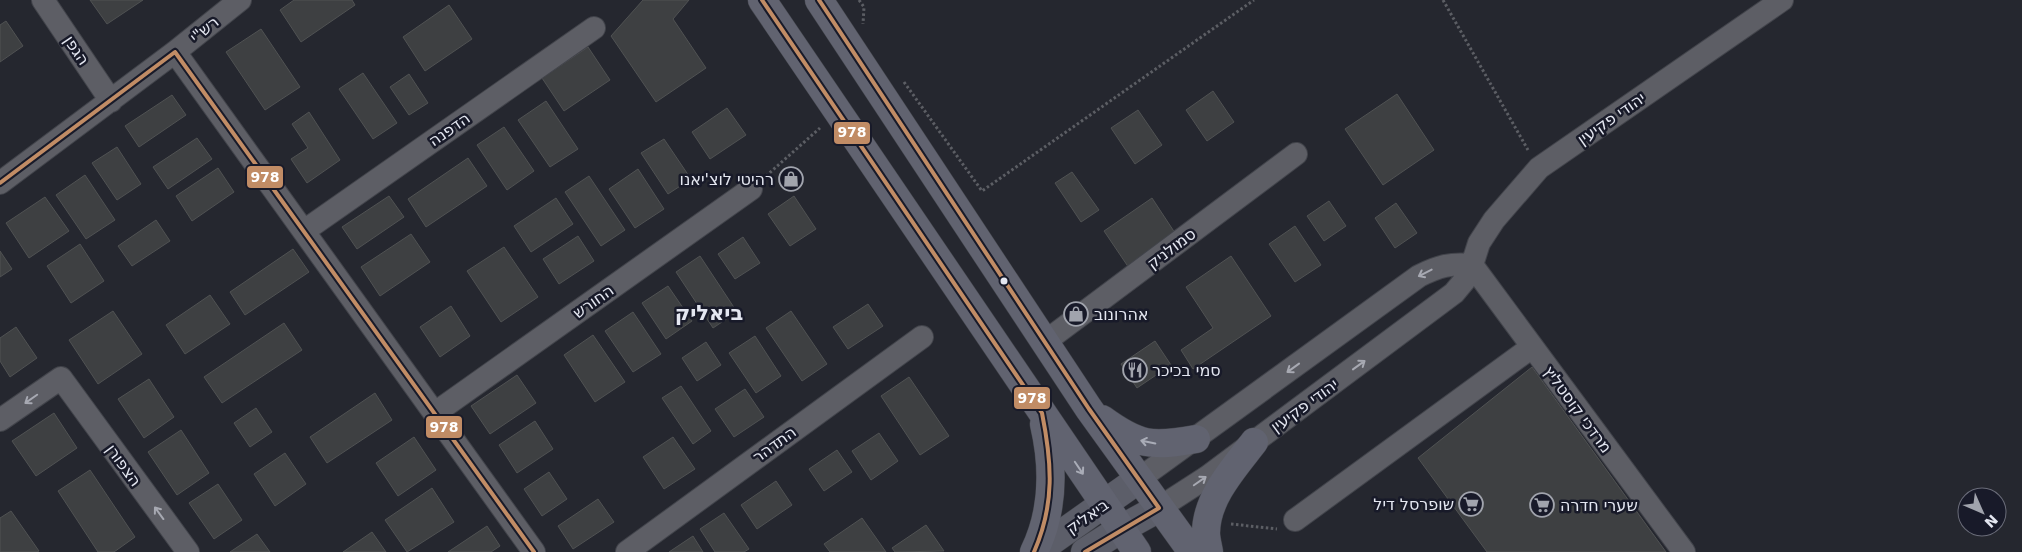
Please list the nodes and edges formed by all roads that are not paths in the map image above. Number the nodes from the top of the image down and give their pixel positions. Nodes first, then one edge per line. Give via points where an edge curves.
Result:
1 (43, 0) edge
2 (240, 0) edge
3 (762, 0) edge
4 (819, 0) edge
5 (1782, 0) edge
6 (594, 28) dead end
7 (175, 52) junction
8 (111, 101) junction
9 (1296, 154) dead end
10 (0, 183) edge
11 (751, 189) road end
12 (304, 231) junction
13 (1472, 266) junction
14 (922, 337) dead end
15 (1046, 341) junction
16 (1532, 346) junction
17 (1090, 409) junction
18 (434, 413) junction
19 (1042, 413) junction
20 (0, 420) edge
21 (1196, 439) junction
22 (1254, 442) junction
23 (1139, 480) junction
24 (1104, 504) junction
25 (1159, 508) junction
26 (1289, 524) road end
27 (1121, 528) junction
28 (188, 552) edge
29 (534, 552) edge
30 (627, 552) edge
31 (1035, 552) edge
32 (1085, 552) edge
33 (1137, 552) edge
34 (1192, 552) edge
35 (1209, 552) edge
36 (1684, 552) edge

1 - 8 street, הגפן
2 - 7 street, רש"י
3 - 19 highway
4 - 15 highway
5 - 13 street, יהודי פקיעין via 1539,168 1494,220 1479,244
6 - 12 street, הדפנה
7 - 8 street, רש"י
7 - 12 street
8 - 10 street, רש"י
9 - 15 street, סמולניק
11 - 18 street, החורש
12 - 18 street
13 - 16 street, מרדכי קוסטליץ
13 -> 21 street via 1437,267 1420,276
22 -> 13 street, יהודי פקיעין via 1442,304 1464,281
14 - 30 street, התדהר
15 - 17 highway
16 - 26 street
16 - 36 street, מרדכי קוסטליץ
21 -> 17 highway via 1152,444 1116,429
17 - 23 highway
18 - 29 street
19 -> 24 highway
19 - 31 highway via 1050,448 1052,478 1048,512
28 -> 20 street, הצפורן via 61,378
21 - 23 street
25 -> 22 street, יהודי פקיעין
22 - 35 highway via 1216,496 1207,522
23 - 24 main road, ביאליק
23 - 25 highway
24 - 27 highway
24 - 31 main road, ביאליק
25 - 27 main road, יהודי פקיעין
25 - 34 highway
27 - 32 main road, ביאליק
27 - 33 highway

